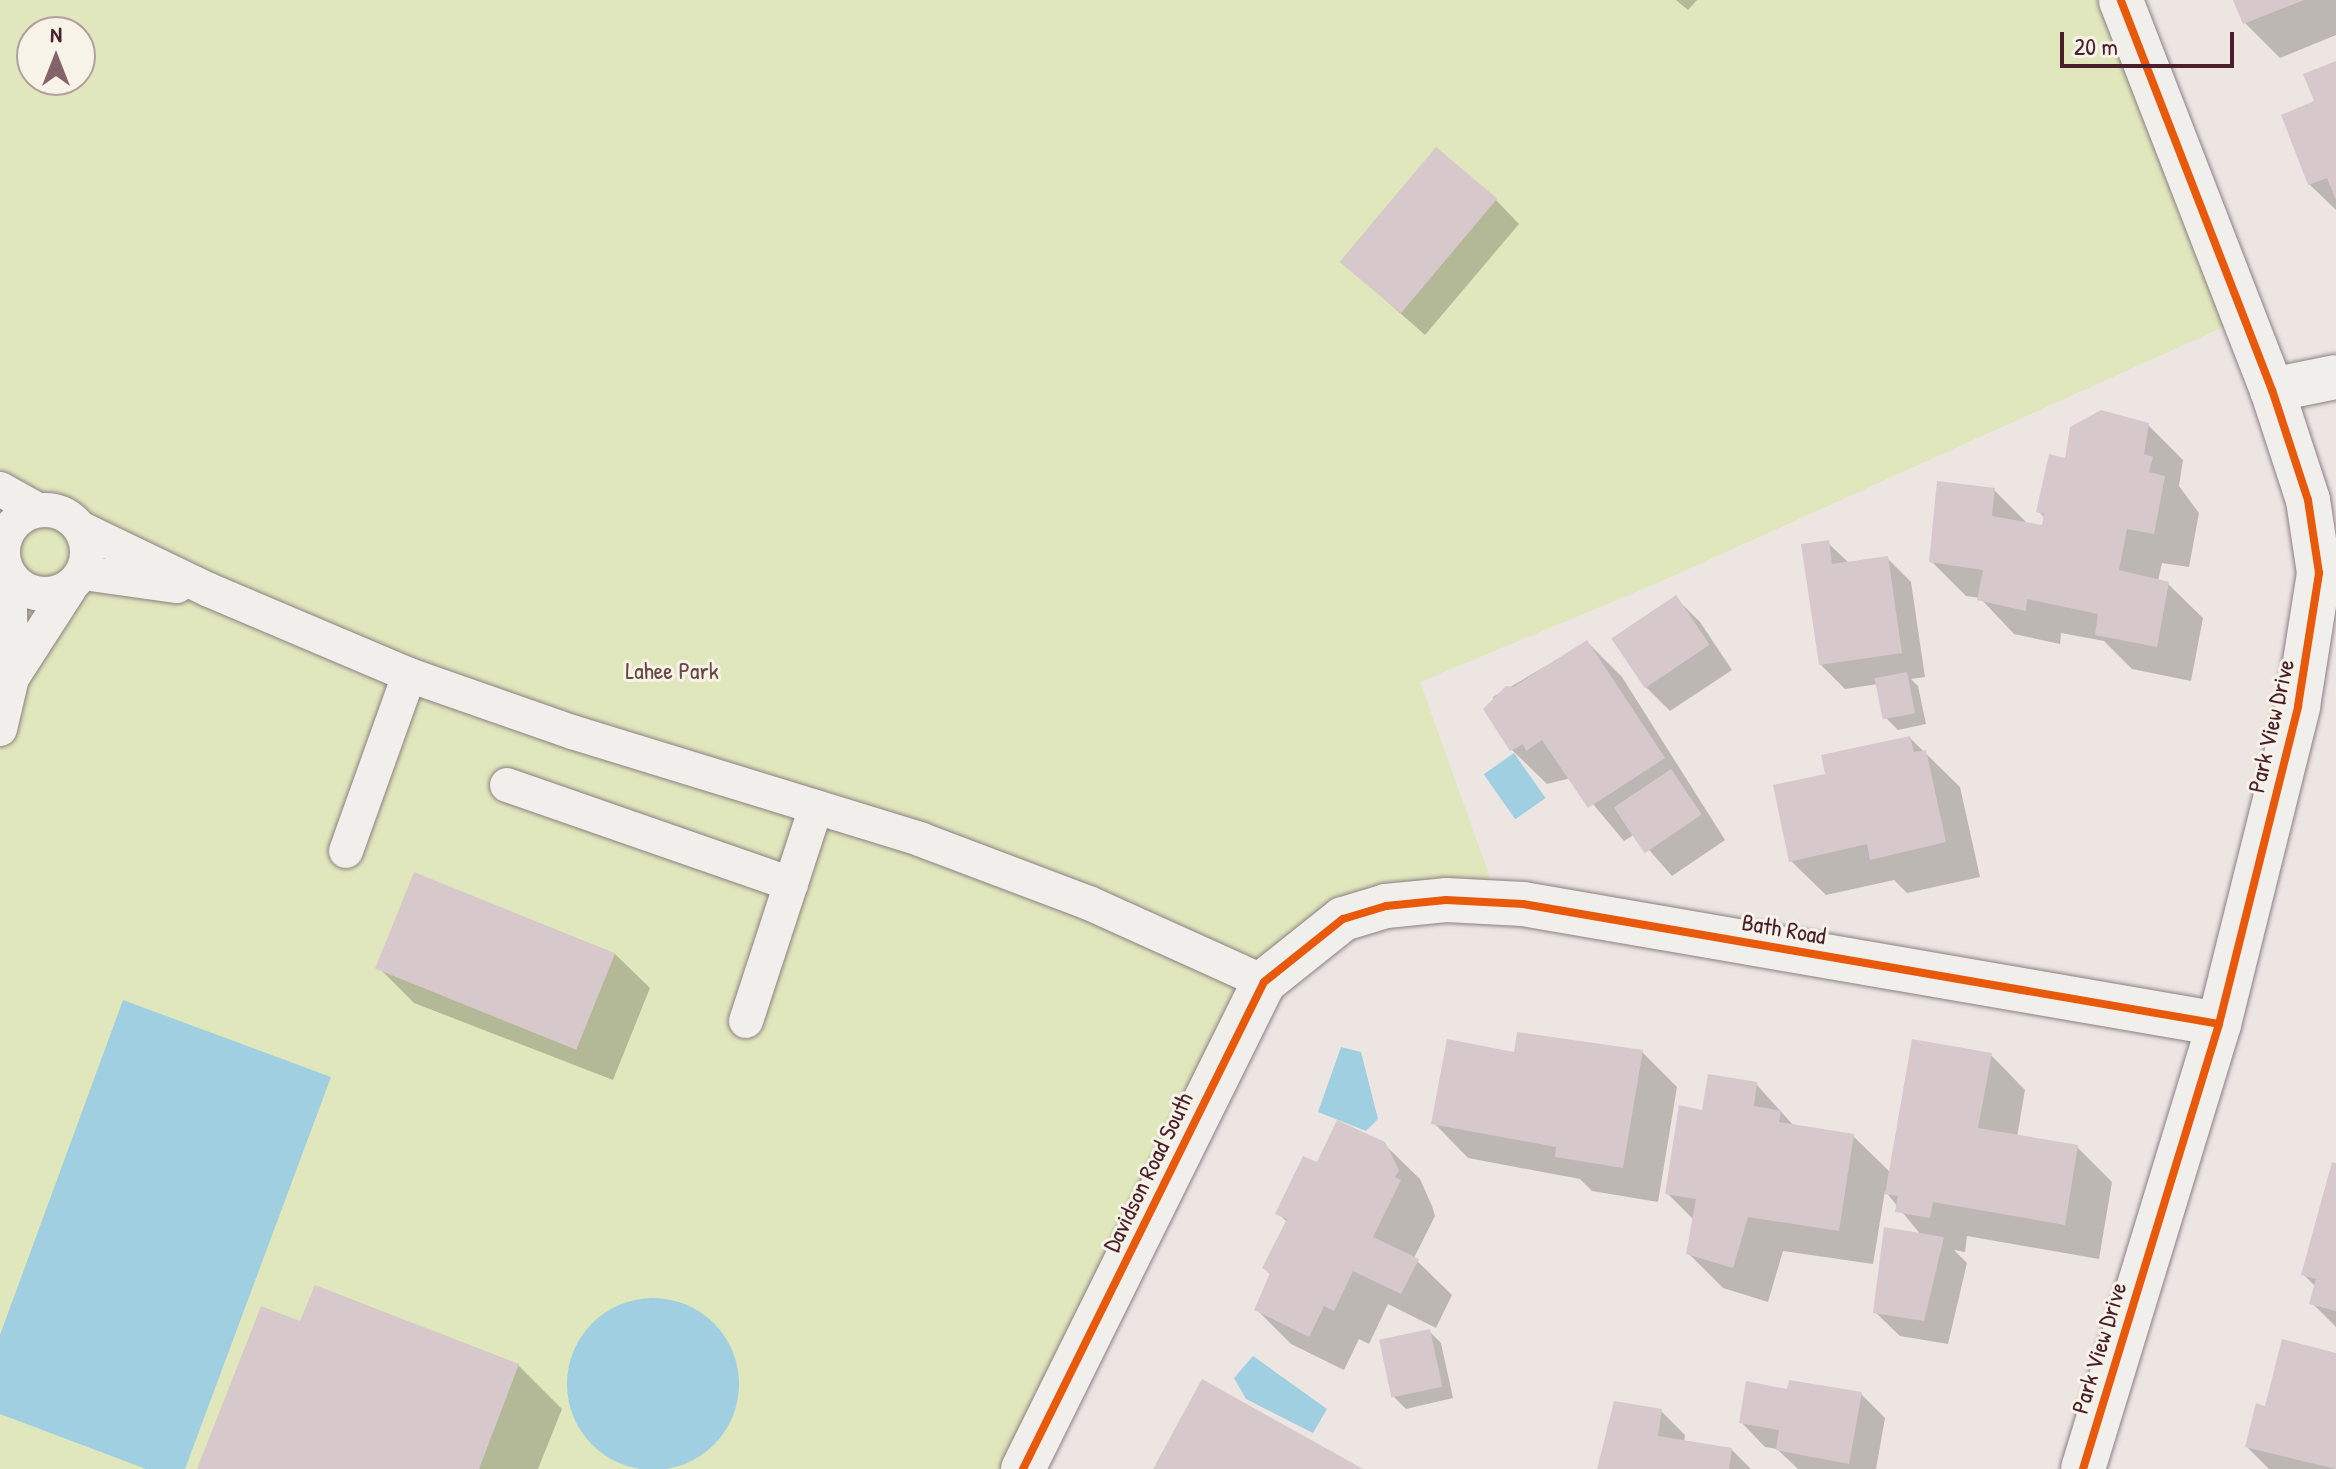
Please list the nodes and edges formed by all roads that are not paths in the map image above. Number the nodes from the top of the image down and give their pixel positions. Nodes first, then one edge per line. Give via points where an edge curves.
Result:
1 (2121, 0) edge
2 (2336, 377) edge
3 (2272, 390) junction
4 (0, 489) edge
5 (38, 510) junction
6 (80, 528) junction
7 (5, 569) edge
8 (76, 580) junction
9 (209, 590) junction
10 (409, 675) junction
11 (12, 678) junction
12 (0, 729) edge
13 (507, 785) dead end
14 (816, 807) junction
15 (346, 851) dead end
16 (791, 884) junction
17 (1343, 919) joint
18 (1264, 982) junction
19 (746, 1021) dead end
20 (2219, 1024) junction
21 (1023, 1469) edge
22 (2083, 1469) edge

1 - 3 street, Park View Drive
2 - 3 street
3 - 20 street, Park View Drive via 2308,500 2319,573 2298,706
4 - 5 lane
5 - 6 lane via 57,511
5 - 7 lane via 7,531
6 - 8 lane via 88,555
6 - 9 lane
7 - 8 lane via 33,593
7 - 11 lane
8 - 9 lane
8 - 11 lane
9 - 10 lane
10 - 14 lane
10 - 15 lane
11 - 12 lane
13 - 16 lane
14 - 16 lane
14 - 18 lane via 922,840 1089,903
16 - 19 lane
17 - 18 street, Davidson Road South
17 - 20 street, Bath Road via 1386,906 1446,900 1523,904
18 - 21 street, Davidson Road South
20 - 22 street, Park View Drive

